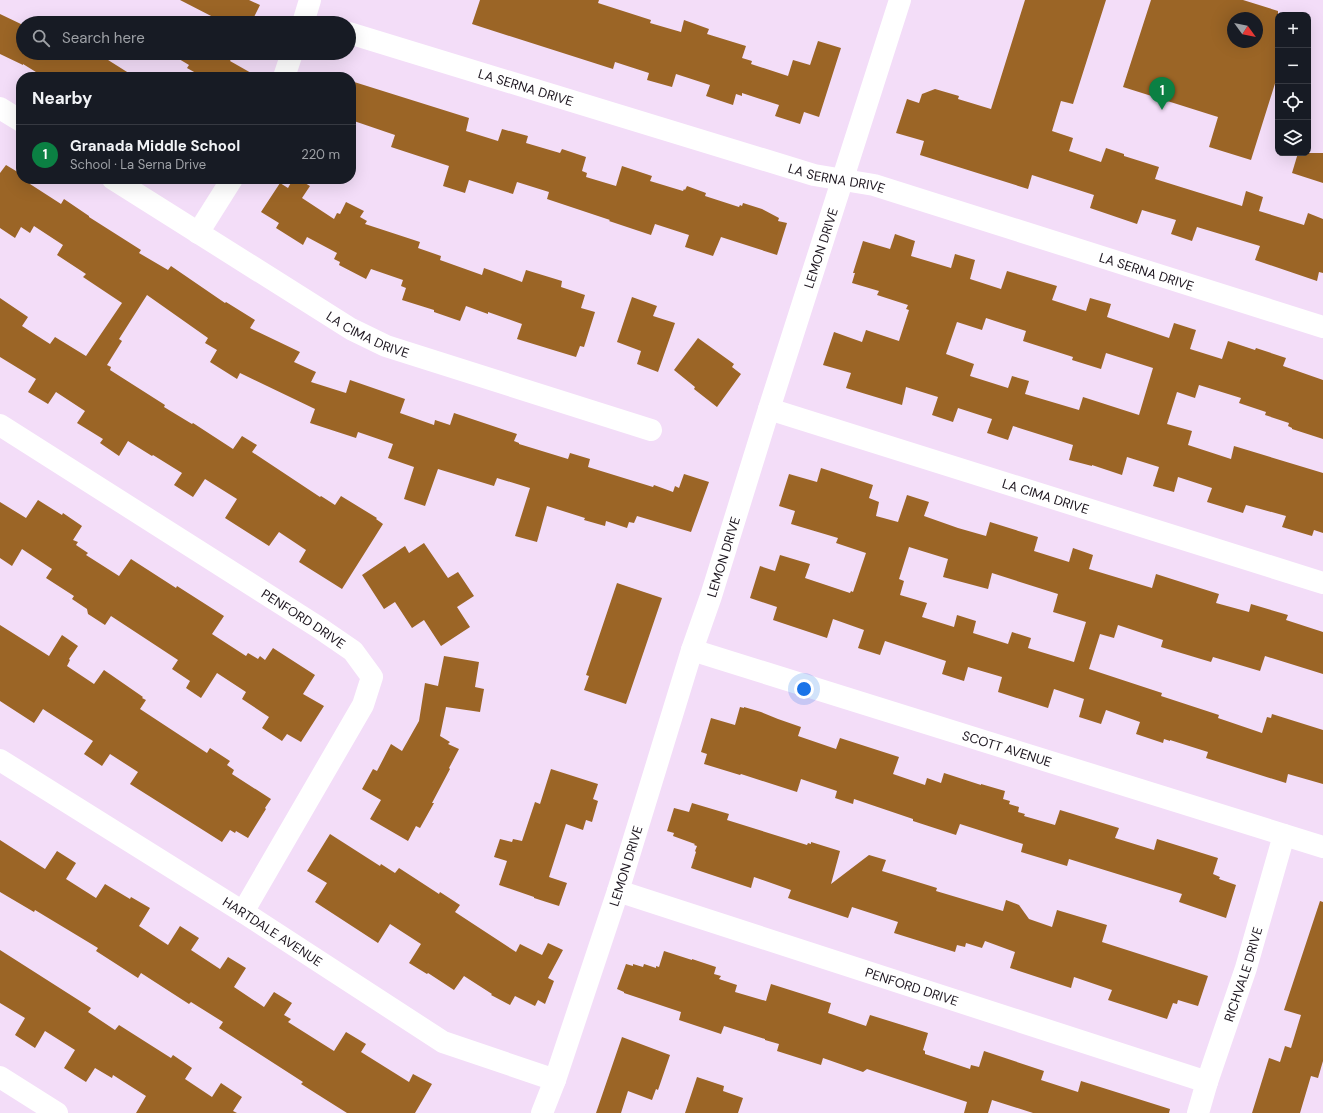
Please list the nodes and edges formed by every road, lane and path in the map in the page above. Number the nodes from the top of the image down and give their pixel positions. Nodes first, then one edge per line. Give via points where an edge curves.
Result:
1 (900, 0) edge
2 (356, 35) edge
3 (290, 60) edge
4 (286, 72) edge
5 (0, 108) edge
6 (16, 118) edge
7 (842, 180) junction
8 (121, 184) edge
9 (229, 184) edge
10 (198, 233) junction
11 (1323, 327) edge
12 (769, 409) junction
13 (0, 425) edge
14 (651, 430) dead end
15 (1323, 583) edge
16 (692, 650) junction
17 (0, 760) edge
18 (1284, 835) junction
19 (1323, 847) edge
20 (618, 891) junction
21 (243, 912) junction
22 (0, 1077) edge
23 (555, 1080) junction
24 (1207, 1082) junction
25 (57, 1113) edge
26 (542, 1113) edge
27 (1198, 1113) edge

1 - 7 street, LEMON DRIVE
2 - 7 street, LA SERNA DRIVE via 814,175
3 - 4 street
5 - 6 street
7 - 11 street, LA SERNA DRIVE via 874,185
7 - 12 street, LEMON DRIVE
8 - 10 street, LA CIMA DRIVE
9 - 10 street
10 - 14 street, LA CIMA DRIVE via 351,329 386,346
12 - 15 street, LA CIMA DRIVE
12 - 16 street, LEMON DRIVE via 712,596
13 - 21 street, PENFORD DRIVE via 318,627 352,651 372,677 363,705
16 - 18 street, SCOTT AVENUE
16 - 20 street, LEMON DRIVE
17 - 21 street, HARTDALE AVENUE
18 - 19 street, SCOTT AVENUE
18 - 24 street, RICHVALE DRIVE via 1246,968
20 - 23 street, LEMON DRIVE
20 - 24 street, PENFORD DRIVE
21 - 23 street, HARTDALE AVENUE via 443,1042
22 - 25 street
23 - 26 street, LEMON DRIVE
24 - 27 street, RICHVALE DRIVE

